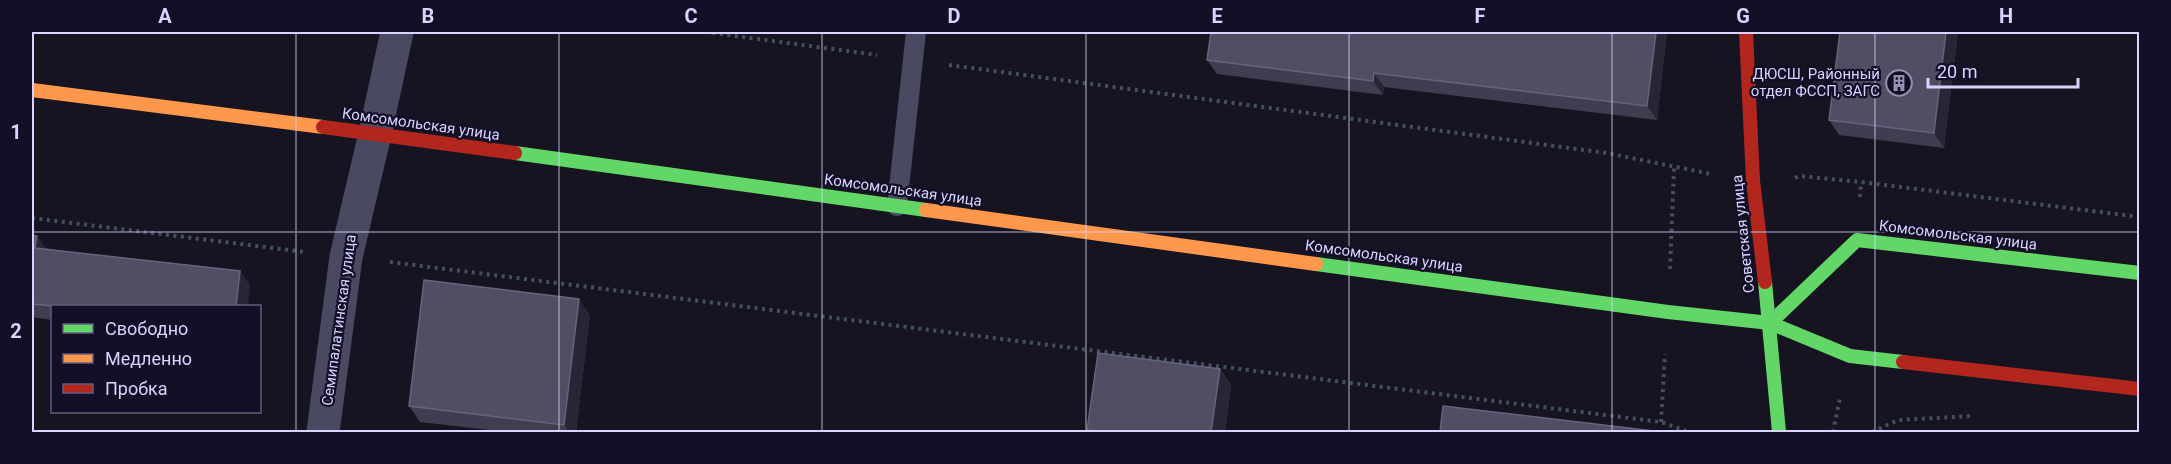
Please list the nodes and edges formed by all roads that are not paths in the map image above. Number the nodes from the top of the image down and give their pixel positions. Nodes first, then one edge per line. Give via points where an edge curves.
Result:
1 (397, 32) edge
2 (916, 32) edge
3 (1746, 32) edge
4 (32, 90) edge
5 (375, 134) junction
6 (897, 206) junction
7 (2139, 273) edge
8 (1770, 323) junction
9 (2139, 389) edge
10 (323, 432) edge
11 (1779, 432) edge

1 - 5 street, Семипалатинская улица
2 - 6 lane
3 - 8 main road, Советская улица via 1753,182
4 - 5 main road, Комсомольская улица
5 - 6 main road, Комсомольская улица
5 - 10 street, Семипалатинская улица via 345,257
6 - 8 main road, Комсомольская улица
7 - 8 main road, Комсомольская улица via 1857,240
8 - 9 main road, Комсомольская улица via 1850,356
8 - 11 main road, Советская улица

